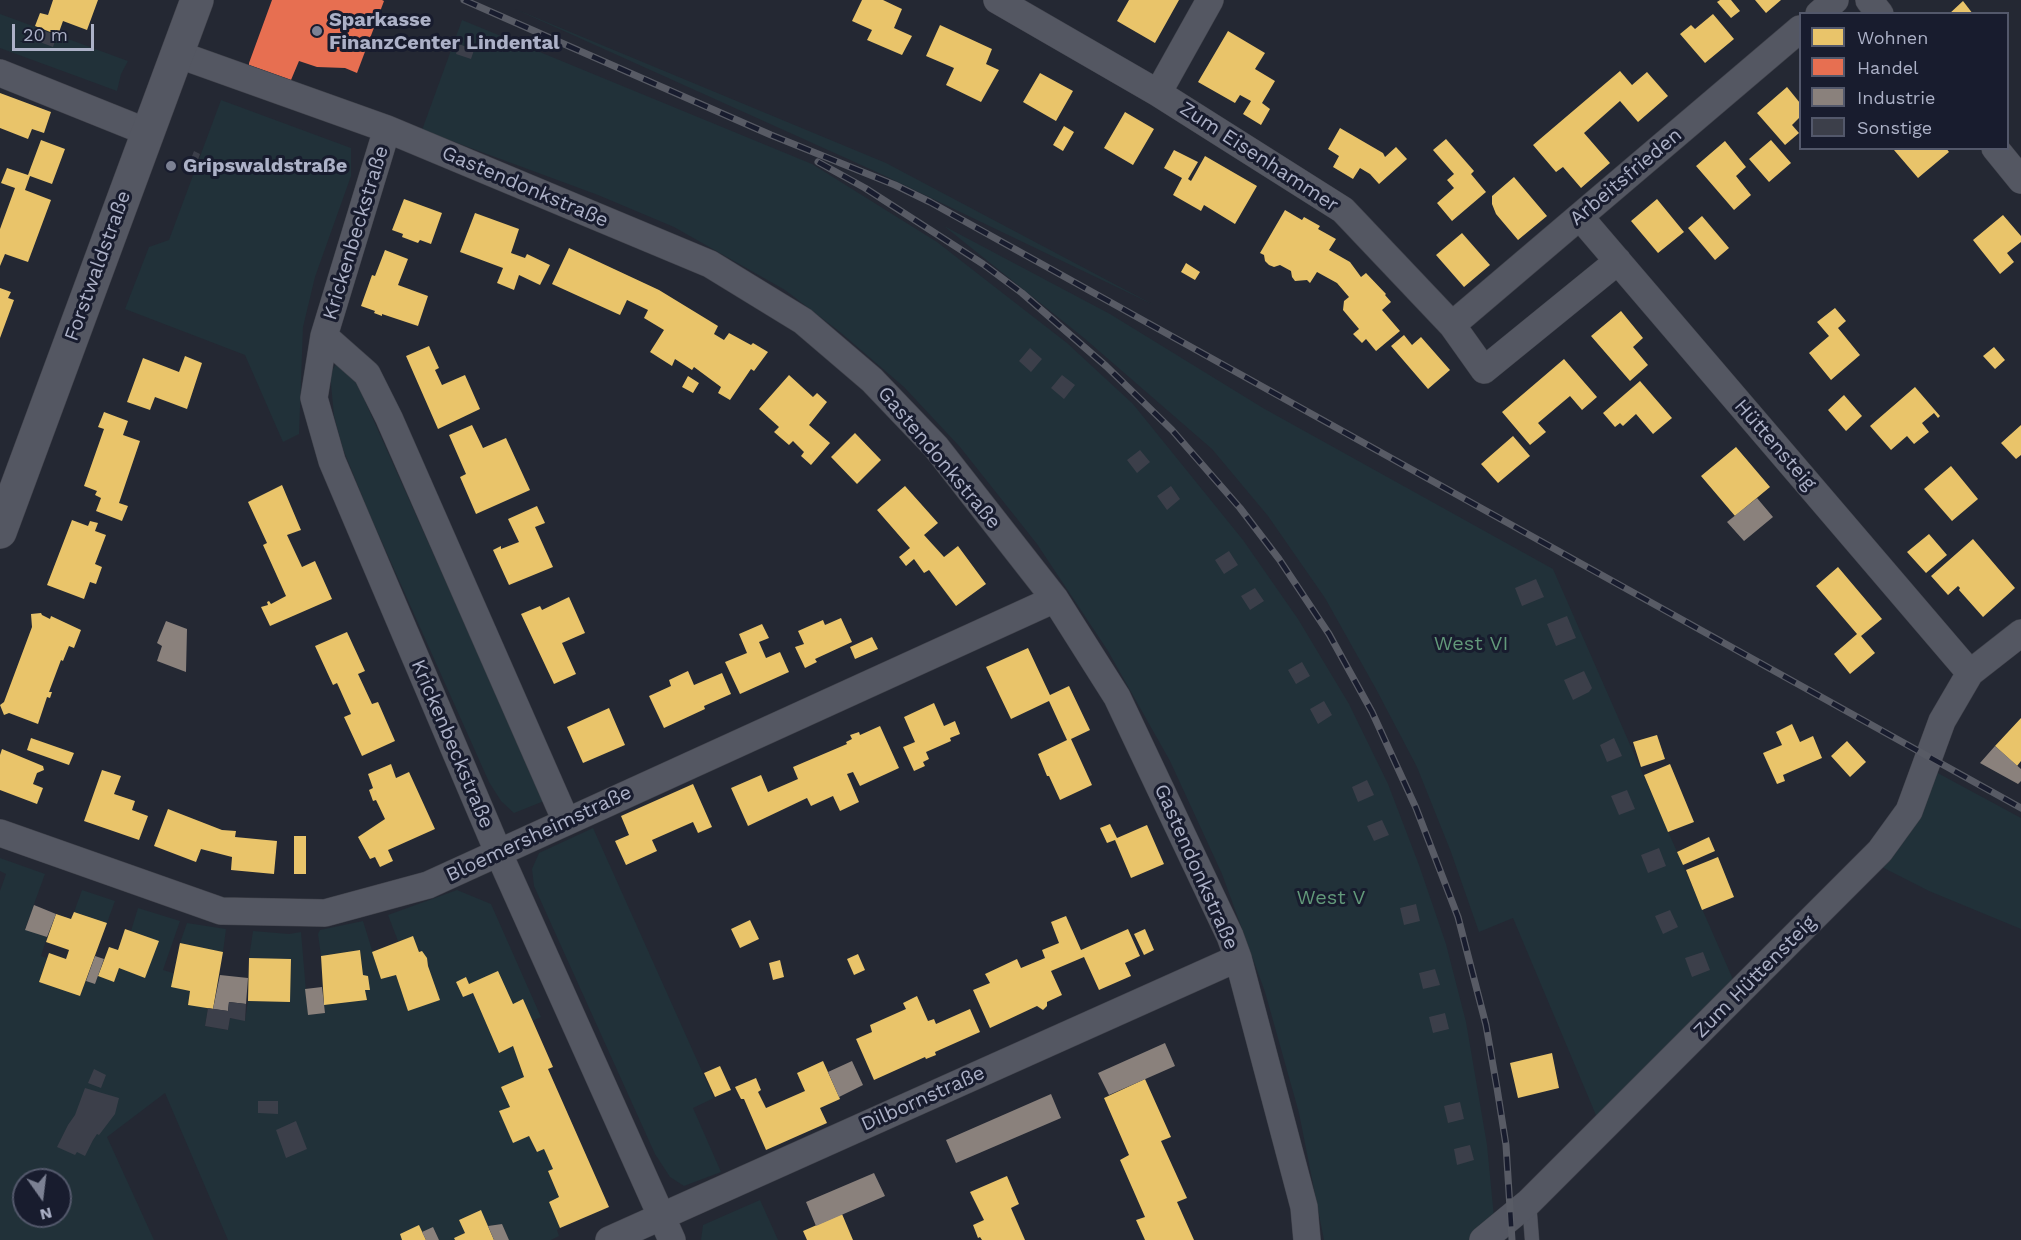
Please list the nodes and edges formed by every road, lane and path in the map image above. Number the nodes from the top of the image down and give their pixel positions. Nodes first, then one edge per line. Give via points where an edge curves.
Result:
1 (197, 0) edge
2 (997, 0) edge
3 (1210, 0) edge
4 (1834, 0) edge
5 (1869, 0) edge
6 (1821, 12) edge
7 (1879, 12) edge
8 (1799, 30) edge
9 (177, 54) junction
10 (0, 73) edge
11 (1158, 93) junction
12 (387, 129) junction
13 (147, 132) junction
14 (1997, 150) edge
15 (2021, 180) edge
16 (1580, 217) junction
17 (1618, 261) junction
18 (1452, 325) junction
19 (324, 336) junction
20 (0, 532) edge
21 (1055, 599) junction
22 (2021, 633) edge
23 (1970, 673) junction
24 (566, 821) junction
25 (0, 833) edge
26 (499, 854) junction
27 (1238, 958) junction
28 (1529, 1202) junction
29 (667, 1228) edge
30 (609, 1240) edge
31 (1307, 1240) edge
32 (1483, 1240) edge
33 (1532, 1240) edge

1 - 9 street, Forstwaldstraße
2 - 11 street, Zum Eisenhammer
3 - 11 street
4 - 6 street
5 - 7 street
8 - 16 street, Arbeitsfrieden
9 - 12 street, Gastendonkstraße
9 - 13 street, Forstwaldstraße
10 - 13 street
11 - 18 street, Zum Eisenhammer via 1343,210
12 - 19 street, Krickenbeckstraße
12 - 21 street, Gastendonkstraße via 710,264 803,321 872,380 936,447
13 - 20 street, Forstwaldstraße
14 - 15 street
16 - 17 street, Hüttensteig
16 - 18 street, Arbeitsfrieden
17 - 18 street, Zum Eisenhammer via 1484,370
17 - 23 street, Hüttensteig
19 - 24 street, Krickenbeckstraße via 367,374 389,418
19 - 26 street, Krickenbeckstraße via 314,398 332,461
21 - 24 street, Bloemersheimstraße
21 - 27 street, Gastendonkstraße via 1118,697
22 - 23 street
23 - 28 street, Zum Hüttensteig via 1942,721 1909,811 1880,851
24 - 26 street, Bloemersheimstraße
25 - 26 street, Bloemersheimstraße via 221,911 325,913 428,885
26 - 29 street, Krickenbeckstraße
27 - 29 street, Dilbornstraße
27 - 31 street, Gastendonkstraße via 1304,1207
28 - 32 street, Zum Hüttensteig
28 - 33 lane
29 - 30 street, Dilbornstraße

